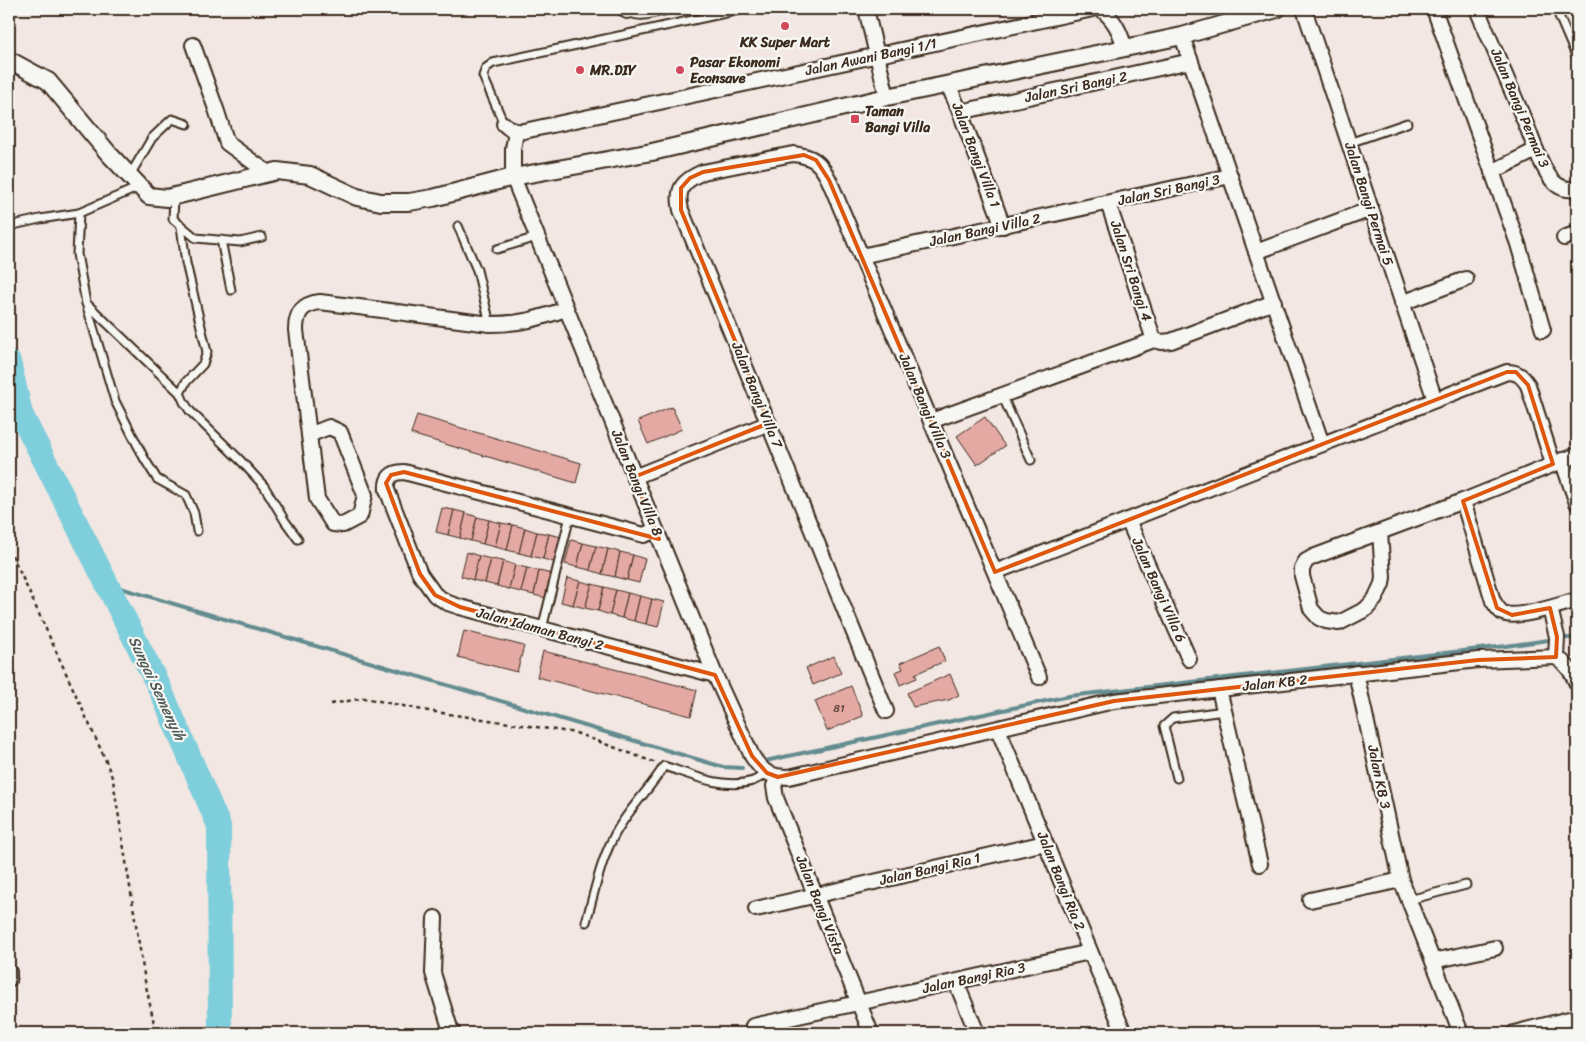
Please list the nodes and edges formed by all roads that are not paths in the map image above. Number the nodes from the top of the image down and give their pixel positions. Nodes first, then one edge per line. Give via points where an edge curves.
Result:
1 (671, 9) edge
2 (744, 9) edge
3 (866, 9) edge
4 (1092, 9) edge
5 (1101, 9) edge
6 (1276, 9) edge
7 (1304, 9) edge
8 (1434, 9) edge
9 (1477, 9) edge
10 (1556, 9) edge
11 (626, 10) edge
12 (1182, 36) junction
13 (193, 45) dead end
14 (1125, 48) junction
15 (876, 55) junction
16 (1577, 58) edge
17 (9, 60) edge
18 (1191, 61) junction
19 (948, 84) junction
20 (887, 97) junction
21 (960, 112) junction
22 (1407, 123) dead end
23 (187, 124) dead end
24 (504, 124) joint
25 (516, 132) junction
26 (1349, 143) junction
27 (1536, 150) junction
28 (792, 154) joint
29 (1492, 172) junction
30 (268, 173) junction
31 (1230, 176) junction
32 (513, 177) junction
33 (135, 181) junction
34 (1577, 188) edge
35 (173, 202) junction
36 (1108, 203) junction
37 (1371, 209) junction
38 (79, 213) junction
39 (9, 226) edge
40 (181, 226) junction
41 (458, 226) dead end
42 (1003, 226) junction
43 (1577, 233) edge
44 (262, 237) dead end
45 (537, 237) junction
46 (1564, 238) dead end
47 (221, 240) junction
48 (497, 249) dead end
49 (1256, 252) junction
50 (862, 256) junction
51 (1466, 279) dead end
52 (231, 290) dead end
53 (1274, 302) junction
54 (86, 303) junction
55 (1402, 303) junction
56 (566, 309) junction
57 (490, 324) junction
58 (1542, 330) dead end
59 (1154, 340) junction
60 (180, 393) junction
61 (1002, 395) junction
62 (1435, 400) junction
63 (932, 421) junction
64 (769, 424) junction
65 (309, 435) junction
66 (1322, 444) junction
67 (1577, 455) edge
68 (1031, 460) dead end
69 (1558, 462) junction
70 (634, 477) junction
71 (1463, 501) junction
72 (1577, 503) edge
73 (570, 516) junction
74 (1128, 520) junction
75 (656, 530) junction
76 (197, 531) dead end
77 (1380, 532) junction
78 (298, 538) dead end
79 (995, 572) junction
80 (1577, 600) edge
81 (1550, 608) junction
82 (542, 629) junction
83 (1556, 646) junction
84 (1189, 659) dead end
85 (1356, 674) junction
86 (715, 675) junction
87 (1039, 677) dead end
88 (1577, 684) edge
89 (1219, 689) junction
90 (886, 711) dead end
91 (1224, 711) junction
92 (998, 729) junction
93 (772, 775) junction
94 (1177, 778) dead end
95 (1045, 843) junction
96 (1260, 864) dead end
97 (1401, 880) junction
98 (1466, 885) dead end
99 (816, 895) junction
100 (1310, 900) dead end
101 (1409, 900) junction
102 (756, 908) dead end
103 (435, 918) dead end
104 (586, 922) dead end
105 (1494, 948) dead end
106 (1090, 952) junction
107 (1433, 961) junction
108 (9, 972) edge
109 (9, 979) edge
110 (956, 982) junction
111 (859, 1003) junction
112 (1577, 1017) edge
113 (752, 1026) dead end
114 (454, 1033) edge
115 (871, 1033) edge
116 (977, 1033) edge
117 (1124, 1033) edge
118 (1461, 1033) edge
119 (1514, 1033) edge

1 - 11 lane via 640,16
2 - 24 lane via 492,63 483,76
3 - 15 street
4 - 15 street, Jalan Awani Bangi 1/1
5 - 14 street via 1120,30
6 - 12 street
7 - 26 street, Jalan Bangi Permai 5
8 - 29 street
9 - 27 street, Jalan Bangi Permai 3
10 - 16 lane
12 - 14 street
12 - 18 street
13 - 30 street via 227,143
14 - 19 street
15 - 20 street
15 - 25 street, Jalan Awani Bangi 1/1
17 - 33 street via 48,81
18 - 21 street, Jalan Sri Bangi 2
18 - 31 street
19 - 20 street
19 - 21 street, Jalan Bangi Villa 1
20 - 32 street via 652,152
21 - 42 street, Jalan Bangi Villa 1
22 - 26 lane
23 - 33 lane via 172,119 152,138
24 - 25 street
25 - 32 street
26 - 37 street, Jalan Bangi Permai 5
27 - 29 street
27 - 34 street, Jalan Bangi Permai 3 via 1556,185 1572,190
28 - 50 street, Jalan Bangi Villa 3 via 816,160 823,168
28 - 64 street, Jalan Bangi Villa 7 via 703,172 690,178 681,188 678,199
29 - 58 street via 1518,244
30 - 32 street via 310,175 358,197 381,202 433,198
30 - 35 street
31 - 36 street, Jalan Sri Bangi 3
31 - 49 street
32 - 45 street, Jalan Bangi Villa 8
33 - 35 street via 149,196
33 - 38 lane
35 - 40 lane via 173,219
36 - 42 street, Jalan Bangi Villa 2
36 - 59 street, Jalan Sri Bangi 4
37 - 49 street
37 - 55 street, Jalan Bangi Permai 5
38 - 39 lane
38 - 54 lane via 77,254
40 - 47 lane via 196,238
40 - 60 lane via 186,264 207,352 203,364
41 - 57 lane via 477,270
42 - 50 street, Jalan Bangi Villa 2
43 - 46 street
44 - 47 lane via 240,242
45 - 48 lane
45 - 56 street, Jalan Bangi Villa 8
47 - 52 lane
49 - 53 street
50 - 63 street, Jalan Bangi Villa 3
51 - 55 street
53 - 59 street via 1171,341
53 - 66 street
54 - 60 lane
54 - 76 lane via 115,400 157,479 186,495
55 - 62 street, Jalan Bangi Permai 5
56 - 57 street via 536,320
56 - 70 street, Jalan Bangi Villa 8
57 - 65 street via 310,303 296,319
59 - 61 street
60 - 78 lane via 190,411 264,486
61 - 63 street
61 - 68 lane
62 - 66 street
62 - 69 street via 1507,372 1516,372 1528,385
63 - 79 street, Jalan Bangi Villa 3
64 - 70 street
64 - 90 street, Jalan Bangi Villa 7
65 - 65 street via 329,426 340,432 366,495 360,516 343,525 333,524 317,500
66 - 74 street
67 - 69 street
69 - 71 street
69 - 72 street
70 - 75 street, Jalan Bangi Villa 8
71 - 77 street
71 - 81 street via 1497,608 1512,615
73 - 75 street via 644,535
73 - 82 lane
73 - 82 street, Jalan Idaman Bangi 2 via 404,472 390,475 386,483 420,574 435,595 460,607
74 - 79 street
74 - 84 street, Jalan Bangi Villa 6
75 - 86 street, Jalan Bangi Villa 8
77 - 77 street via 1383,577 1375,599 1366,609 1338,623 1319,618 1311,609 1302,576 1306,562
79 - 87 street, Jalan Bangi Villa 3
80 - 81 street
81 - 83 street
82 - 86 street, Jalan Idaman Bangi 2
83 - 85 street, Jalan KB 2 via 1478,660
83 - 88 street
85 - 89 street, Jalan KB 2
85 - 97 street, Jalan KB 3
86 - 93 street, Jalan Bangi Villa 8 via 752,756 758,766
89 - 91 street
89 - 92 street, Jalan KB 2 via 1114,701
91 - 94 lane via 1173,718 1164,726
91 - 96 street
92 - 93 street, Jalan KB 2 via 789,777
92 - 95 street, Jalan Bangi Ria 2
93 - 99 street, Jalan Bangi Vista via 776,798
93 - 104 lane via 737,783 719,782 664,766 613,838
95 - 99 street, Jalan Bangi Ria 1
95 - 106 street, Jalan Bangi Ria 2
97 - 100 street
97 - 101 street, Jalan KB 3
98 - 101 lane
99 - 102 street, Jalan Bangi Ria 1
99 - 111 street, Jalan Bangi Vista
101 - 107 street, Jalan KB 3
103 - 114 street via 432,973
105 - 107 street
106 - 110 street, Jalan Bangi Ria 3
106 - 117 street, Jalan Bangi Ria 2
107 - 118 street, Jalan KB 3
108 - 109 street
110 - 111 street, Jalan Bangi Ria 3
110 - 116 street
111 - 113 street, Jalan Bangi Ria 3
111 - 115 street, Jalan Bangi Vista
112 - 119 street

